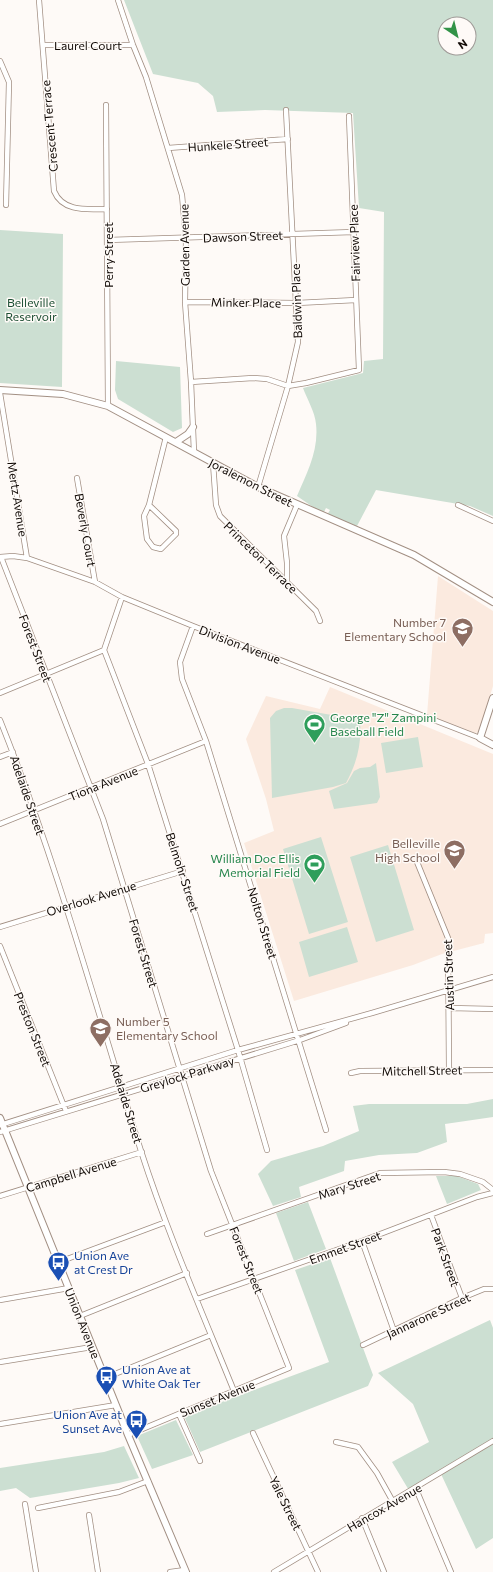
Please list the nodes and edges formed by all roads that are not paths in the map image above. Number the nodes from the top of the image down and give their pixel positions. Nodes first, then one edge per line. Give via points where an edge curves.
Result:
1 (39, 0) edge
2 (118, 0) edge
3 (43, 45) junction
4 (132, 45) junction
5 (0, 61) edge
6 (106, 105) dead end
7 (286, 110) dead end
8 (349, 116) dead end
9 (288, 139) junction
10 (168, 148) junction
11 (6, 205) dead end
12 (107, 209) junction
13 (354, 232) junction
14 (294, 234) junction
15 (186, 238) junction
16 (108, 240) junction
17 (356, 300) junction
18 (185, 302) junction
19 (297, 303) junction
20 (191, 382) junction
21 (288, 386) junction
22 (0, 391) edge
23 (108, 406) junction
24 (193, 427) junction
25 (166, 437) junction
26 (176, 442) junction
27 (194, 452) junction
28 (213, 463) junction
29 (77, 478) dead end
30 (258, 487) junction
31 (149, 505) junction
32 (297, 505) junction
33 (458, 505) dead end
34 (493, 521) edge
35 (0, 557) edge
36 (27, 558) junction
37 (287, 581) junction
38 (95, 582) junction
39 (122, 597) junction
40 (493, 602) edge
41 (320, 621) dead end
42 (193, 626) junction
43 (104, 650) junction
44 (46, 674) junction
45 (0, 692) edge
46 (493, 698) edge
47 (0, 720) edge
48 (480, 738) junction
49 (206, 741) junction
50 (493, 745) edge
51 (13, 752) junction
52 (0, 757) edge
53 (148, 764) junction
54 (91, 788) junction
55 (34, 811) junction
56 (0, 824) edge
57 (417, 862) dead end
58 (183, 871) junction
59 (124, 887) junction
60 (66, 906) junction
61 (0, 927) edge
62 (0, 946) edge
63 (493, 977) edge
64 (449, 989) junction
65 (450, 1008) junction
66 (493, 1009) edge
67 (372, 1013) junction
68 (298, 1033) junction
69 (300, 1040) junction
70 (238, 1050) junction
71 (241, 1058) junction
72 (180, 1068) junction
73 (449, 1070) junction
74 (493, 1070) edge
75 (351, 1073) dead end
76 (182, 1076) junction
77 (122, 1087) junction
78 (124, 1094) junction
79 (63, 1105) junction
80 (66, 1111) junction
81 (1, 1126) edge
82 (326, 1130) dead end
83 (267, 1150) dead end
84 (142, 1152) junction
85 (27, 1188) junction
86 (493, 1192) edge
87 (0, 1196) edge
88 (431, 1215) junction
89 (166, 1222) junction
90 (232, 1225) junction
91 (207, 1234) dead end
92 (362, 1241) junction
93 (58, 1262) junction
94 (187, 1273) junction
95 (255, 1279) junction
96 (69, 1288) junction
97 (493, 1288) edge
98 (462, 1298) junction
99 (0, 1300) edge
100 (197, 1300) junction
101 (80, 1316) junction
102 (394, 1331) junction
103 (211, 1335) junction
104 (363, 1345) dead end
105 (92, 1346) junction
106 (283, 1351) joint
107 (0, 1362) edge
108 (105, 1378) junction
109 (234, 1391) junction
110 (116, 1405) junction
111 (179, 1414) junction
112 (0, 1424) edge
113 (254, 1434) dead end
114 (128, 1435) junction
115 (336, 1442) dead end
116 (493, 1442) edge
117 (200, 1462) dead end
118 (148, 1481) junction
119 (416, 1489) junction
120 (392, 1500) junction
121 (25, 1504) dead end
122 (38, 1508) dead end
123 (89, 1515) dead end
124 (362, 1518) junction
125 (309, 1551) junction
126 (185, 1571) edge
127 (36, 1572) edge
128 (98, 1572) edge
129 (170, 1572) edge
130 (274, 1572) edge
131 (318, 1572) edge
132 (384, 1572) edge
133 (451, 1572) edge

1 - 3 street, Crescent Terrace
2 - 4 street, Garden Avenue
3 - 4 street, Laurel Court
3 - 12 street, Crescent Terrace via 54,191 60,199 75,209
4 - 10 street, Garden Avenue via 146,77
5 - 11 street via 9,82
6 - 12 street, Perry Street
7 - 9 street, Baldwin Place
8 - 13 street, Fairview Place
9 - 10 street, Hunkele Street
9 - 14 street, Baldwin Place
10 - 15 street, Garden Avenue via 182,195
12 - 16 street, Perry Street
13 - 14 street, Dawson Street
13 - 17 street, Fairview Place
14 - 15 street, Dawson Street
14 - 19 street, Baldwin Place
15 - 16 street, Dawson Street
15 - 18 street, Garden Avenue
16 - 23 street, Perry Street
17 - 19 street, Minker Place
17 - 21 street, Fairview Place via 359,370
18 - 19 street, Minker Place
18 - 20 street, Garden Avenue
19 - 21 street, Baldwin Place via 298,348
20 - 21 street via 253,378 267,379
20 - 24 street, Garden Avenue
21 - 30 street, Baldwin Place
22 - 23 street, Joralemon Street via 63,394
22 - 36 street, Mertz Avenue
23 - 25 street, Joralemon Street
24 - 26 street
24 - 27 street, Garden Avenue
25 - 26 street, Joralemon Street
25 - 31 street
26 - 27 street, Joralemon Street
27 - 28 street, Joralemon Street
28 - 30 street, Joralemon Street
28 - 37 street, Princeton Terrace via 216,505 220,516
29 - 38 street, Beverly Court
30 - 32 street, Joralemon Street
31 - 31 street via 176,531 165,546 157,549 146,539 144,516
32 - 37 street via 284,536
32 - 40 street, Joralemon Street via 414,555
33 - 34 street
35 - 36 street, Division Avenue
35 - 44 street, Forest Street
36 - 38 street, Division Avenue
37 - 41 street, Princeton Terrace via 316,610
38 - 39 street, Division Avenue
39 - 42 street, Division Avenue
39 - 43 street
42 - 48 street, Division Avenue
42 - 49 street, Nolton Street via 180,662 182,679
43 - 44 street
43 - 53 street, Belmohr Street
44 - 45 street
44 - 54 street, Forest Street
46 - 48 street
47 - 51 street, Adelaide Street
48 - 50 street
49 - 53 street, Tiona Avenue
49 - 68 street, Nolton Street
51 - 52 street
51 - 55 street, Adelaide Street
53 - 54 street, Tiona Avenue
53 - 58 street, Belmohr Street
54 - 55 street, Tiona Avenue
54 - 59 street, Forest Street
55 - 56 street, Tiona Avenue
55 - 60 street, Adelaide Street
57 - 64 street, Austin Street via 448,938
58 - 59 street, Overlook Avenue
58 - 70 street, Belmohr Street
59 - 60 street, Overlook Avenue
59 - 72 street, Forest Street
60 - 61 street, Overlook Avenue
60 - 77 street, Adelaide Street
62 - 79 street, Preston Street
63 - 64 street, Greylock Parkway
64 - 65 street, Austin Street
64 - 67 street, Greylock Parkway
65 - 66 street
65 - 73 street, Austin Street
67 - 68 street, Greylock Parkway
67 - 69 street, Greylock Parkway
68 - 69 street, Nolton Street
68 - 70 street, Greylock Parkway
69 - 71 street, Greylock Parkway
69 - 82 street, Nolton Street
70 - 71 street, Belmohr Street
70 - 72 street, Greylock Parkway
71 - 76 street, Greylock Parkway
71 - 83 street, Belmohr Street
72 - 76 street, Forest Street
72 - 77 street, Greylock Parkway
73 - 74 street, Mitchell Street
73 - 75 street, Mitchell Street
76 - 78 street, Greylock Parkway
76 - 90 street, Forest Street via 211,1171
77 - 78 street, Adelaide Street
77 - 79 street, Greylock Parkway
78 - 80 street, Greylock Parkway
78 - 84 street, Adelaide Street
79 - 80 street, Preston Street
79 - 81 street, Greylock Parkway
80 - 81 street, Greylock Parkway
81 - 85 street, Union Avenue
84 - 85 street, Campbell Avenue
84 - 89 street, Adelaide Street
85 - 87 street, Campbell Avenue
85 - 93 street, Union Avenue
86 - 88 street, Emmet Street
86 - 90 street, Mary Street via 483,1182 460,1174 380,1173
88 - 92 street, Emmet Street
88 - 98 street, Park Street
89 - 93 street
89 - 94 street, Adelaide Street
90 - 91 street, Mary Street
90 - 95 street, Forest Street
92 - 95 street, Emmet Street
92 - 102 street
93 - 96 street, Union Avenue
94 - 100 street, Adelaide Street
94 - 101 street
95 - 100 street, Emmet Street
95 - 106 street, Forest Street
96 - 99 street
96 - 101 street, Union Avenue
97 - 98 street, Jannarone Street
98 - 102 street, Jannarone Street
100 - 103 street, Adelaide Street
101 - 105 street, Union Avenue
102 - 104 street, Jannarone Street
103 - 108 street
103 - 109 street, Adelaide Street
105 - 107 street
105 - 108 street, Union Avenue
106 - 109 street, Sunset Avenue via 289,1368 287,1370
108 - 110 street, Union Avenue
109 - 111 street, Sunset Avenue
110 - 112 street
110 - 114 street, Union Avenue
111 - 114 street, Sunset Avenue
111 - 117 street
113 - 125 street, Yale Street
114 - 118 street, Union Avenue
115 - 120 street via 358,1447
116 - 119 street, Hancox Avenue
118 - 122 street via 119,1492
118 - 126 street, Union Avenue
119 - 120 street, Hancox Avenue
119 - 133 street
120 - 124 street, Hancox Avenue
121 - 127 street
123 - 128 street
124 - 125 street, Hancox Avenue
124 - 132 street
125 - 130 street, Hancox Avenue
125 - 131 street, Yale Street
126 - 129 street

